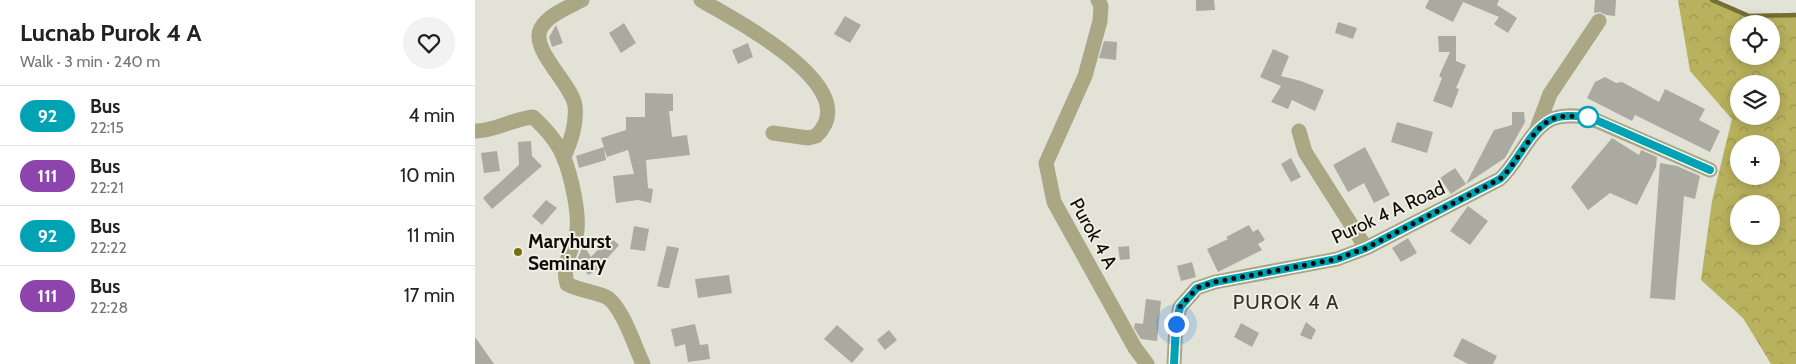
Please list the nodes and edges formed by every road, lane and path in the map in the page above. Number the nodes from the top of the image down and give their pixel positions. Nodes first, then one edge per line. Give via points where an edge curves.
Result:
1 (582, 0) edge
2 (701, 0) edge
3 (1098, 0) edge
4 (1599, 21) dead end
5 (475, 131) edge
6 (1299, 132) dead end
7 (773, 133) dead end
8 (1535, 135) junction
9 (564, 157) junction
10 (1710, 170) dead end
11 (1366, 248) junction
12 (643, 364) edge
13 (1147, 364) edge
14 (1174, 364) edge

1 - 9 street via 547,20 540,28 539,36 549,62 572,93 575,105 575,128
2 - 7 street via 788,53 807,71 820,90 827,106 827,121 817,136 808,138
3 - 13 street, Purok 4 A via 1100,21 1085,76 1046,164 1054,202
4 - 8 street, Purok 4 A Road via 1550,94
5 - 9 street via 488,131 520,118 533,117 555,141
6 - 11 street via 1305,152
8 - 10 street, Purok 4 A Road via 1550,120 1589,117
8 - 11 street, Purok 4 A Road via 1500,179
9 - 12 street via 577,215 576,235 563,272 567,284 579,291 607,298 620,314
11 - 14 street, Purok 4 A Road via 1311,266 1197,288 1180,307

